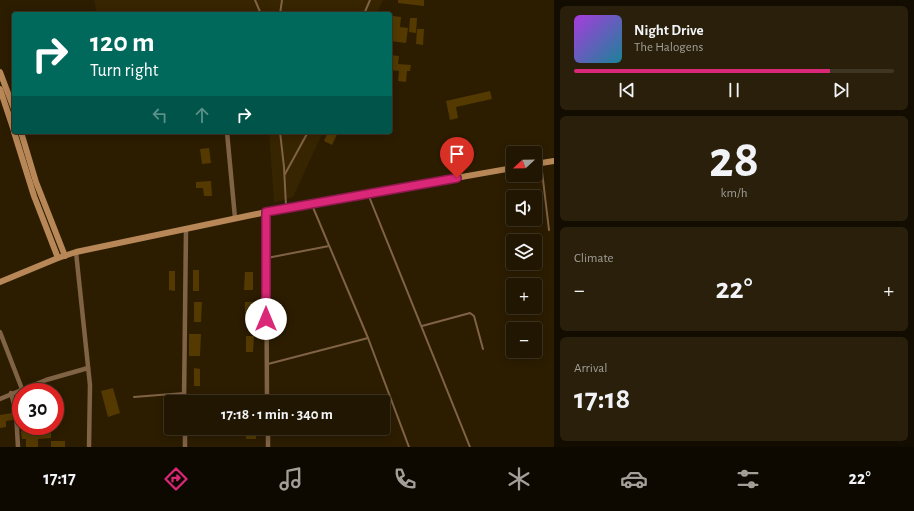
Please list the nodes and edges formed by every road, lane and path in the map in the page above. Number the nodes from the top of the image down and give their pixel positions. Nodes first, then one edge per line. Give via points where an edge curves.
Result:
1 (255, 0) edge
2 (282, 0) edge
3 (370, 0) edge
4 (260, 12) edge
5 (280, 12) edge
6 (365, 12) edge
7 (0, 72) edge
8 (0, 89) edge
9 (12, 104) edge
10 (12, 126) edge
11 (15, 134) edge
12 (22, 134) edge
13 (227, 134) edge
14 (280, 134) edge
15 (307, 134) edge
16 (554, 161) edge
17 (542, 163) edge
18 (506, 169) edge
19 (285, 175) junction
20 (541, 182) edge
21 (368, 193) junction
22 (311, 203) junction
23 (286, 207) junction
24 (266, 212) junction
25 (235, 218) junction
26 (186, 229) junction
27 (549, 230) dead end
28 (329, 246) junction
29 (76, 252) junction
30 (65, 256) junction
31 (58, 258) junction
32 (267, 258) junction
33 (0, 282) edge
34 (422, 326) junction
35 (0, 332) edge
36 (368, 338) junction
37 (483, 349) dead end
38 (267, 364) junction
39 (88, 368) junction
40 (20, 383) edge
41 (41, 383) edge
42 (11, 393) joint
43 (184, 393) joint
44 (267, 395) edge
45 (134, 397) dead end
46 (0, 399) edge
47 (185, 435) edge
48 (268, 435) edge
49 (18, 447) edge
50 (89, 447) edge
51 (185, 447) edge
52 (268, 447) edge
53 (409, 447) edge
54 (470, 447) edge

1 - 4 lane
2 - 5 lane
3 - 6 lane
7 - 9 street
8 - 10 street
11 - 31 street via 34,196
12 - 30 street via 40,194
13 - 25 street
14 - 19 lane
15 - 19 lane
16 - 17 street
18 - 21 street
19 - 23 lane
20 - 27 lane
21 - 22 street
21 - 34 lane
22 - 23 street
22 - 28 lane
23 - 24 street
24 - 25 street
24 - 32 street
25 - 26 street
26 - 29 street
26 - 43 street
28 - 32 lane
28 - 36 lane
29 - 30 street
29 - 39 street
30 - 31 street
31 - 33 street
32 - 38 street
34 - 37 lane via 470,313 474,316
34 - 54 lane
35 - 40 street
36 - 38 lane
36 - 53 lane
38 - 44 street
39 - 41 street
39 - 50 street via 91,404
42 - 46 street
42 - 49 street via 16,412
43 - 45 lane
47 - 51 street
48 - 52 street

